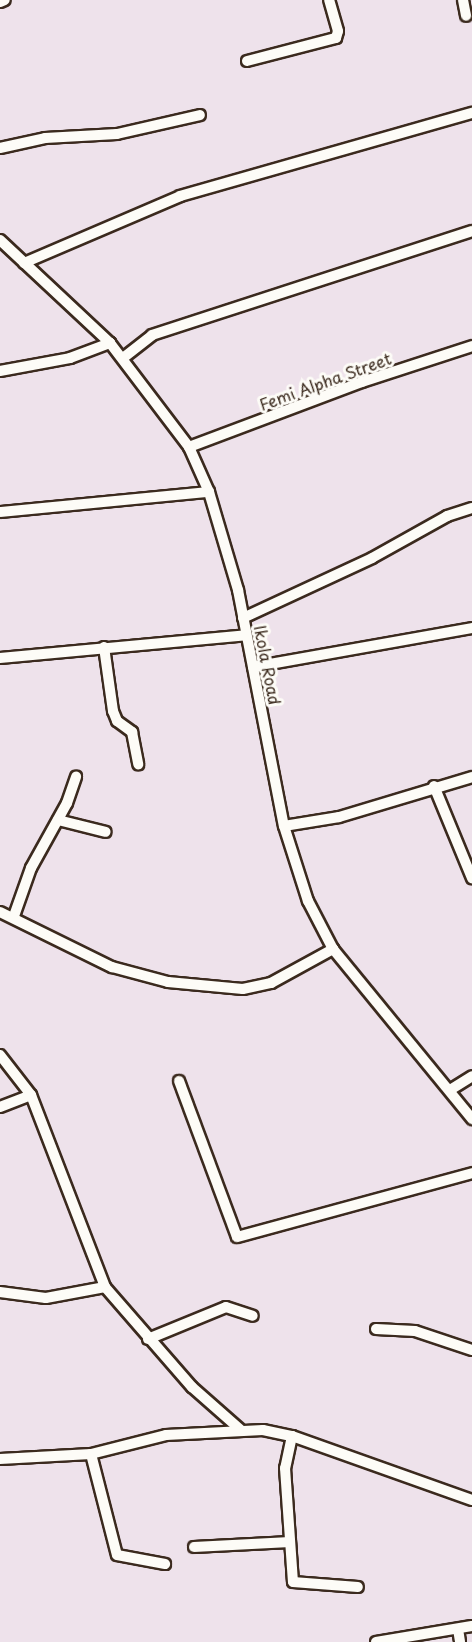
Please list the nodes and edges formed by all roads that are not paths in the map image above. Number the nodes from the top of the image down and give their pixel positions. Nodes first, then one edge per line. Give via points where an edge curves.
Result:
1 (5, 0) edge
2 (329, 0) edge
3 (463, 0) edge
4 (0, 2) edge
5 (466, 16) dead end
6 (247, 61) dead end
7 (472, 113) edge
8 (200, 115) dead end
9 (0, 148) edge
10 (472, 231) edge
11 (0, 240) edge
12 (24, 263) junction
13 (110, 343) junction
14 (472, 346) edge
15 (123, 358) junction
16 (0, 371) edge
17 (189, 447) junction
18 (209, 492) junction
19 (472, 508) edge
20 (0, 512) edge
21 (243, 618) junction
22 (472, 628) edge
23 (246, 635) junction
24 (104, 647) junction
25 (0, 658) edge
26 (253, 667) junction
27 (138, 764) dead end
28 (76, 777) dead end
29 (472, 777) edge
30 (434, 786) junction
31 (58, 820) junction
32 (284, 825) junction
33 (106, 832) dead end
34 (472, 878) edge
35 (0, 912) edge
36 (14, 916) junction
37 (333, 949) junction
38 (0, 1055) edge
39 (472, 1076) edge
40 (179, 1081) dead end
41 (450, 1090) junction
42 (31, 1095) junction
43 (0, 1107) edge
44 (472, 1119) edge
45 (472, 1173) edge
46 (105, 1287) junction
47 (0, 1292) edge
48 (253, 1316) dead end
49 (376, 1329) dead end
50 (148, 1339) junction
51 (472, 1350) edge
52 (241, 1430) junction
53 (292, 1436) junction
54 (91, 1454) junction
55 (0, 1459) edge
56 (472, 1500) edge
57 (290, 1542) junction
58 (194, 1547) dead end
59 (165, 1564) dead end
60 (358, 1587) dead end
61 (472, 1626) edge
62 (458, 1629) junction
63 (376, 1642) edge
64 (459, 1642) edge

1 - 4 street
2 - 6 street via 338,31 336,38
3 - 5 street
7 - 12 street via 180,196
8 - 9 street via 117,134 45,138
10 - 15 street via 152,335
11 - 12 street, Ikola Road
12 - 13 street, Ikola Road
13 - 15 street, Ikola Road
13 - 16 street via 70,358
14 - 17 street, Femi Alpha Street via 362,382
15 - 17 street, Ikola Road
17 - 18 street, Ikola Road
18 - 20 street
18 - 21 street, Ikola Road
19 - 21 street via 447,516 372,558
21 - 23 street, Ikola Road
22 - 26 street
23 - 24 street
23 - 26 street, Ikola Road
24 - 25 street
24 - 27 street via 113,711 117,721 132,732
26 - 32 street, Ikola Road
28 - 31 street
29 - 30 street
30 - 32 street via 339,817
30 - 34 street
31 - 33 street
31 - 36 street via 31,868
32 - 37 street, Ikola Road via 308,901
35 - 36 street
36 - 37 street via 95,960 168,982 243,989 280,979
37 - 41 street, Ikola Road
38 - 42 street
39 - 41 street
40 - 45 street via 237,1237
41 - 44 street, Ikola Road
42 - 43 street
42 - 46 street
46 - 47 street via 46,1298
46 - 50 street
48 - 50 street via 226,1307
49 - 51 street via 415,1331
50 - 52 street via 192,1388
52 - 53 street
52 - 54 street via 166,1435
53 - 56 street
53 - 57 street via 285,1468
54 - 55 street
54 - 59 street via 117,1555
57 - 58 street
57 - 60 street via 296,1584
61 - 62 street
62 - 63 street
62 - 64 street

